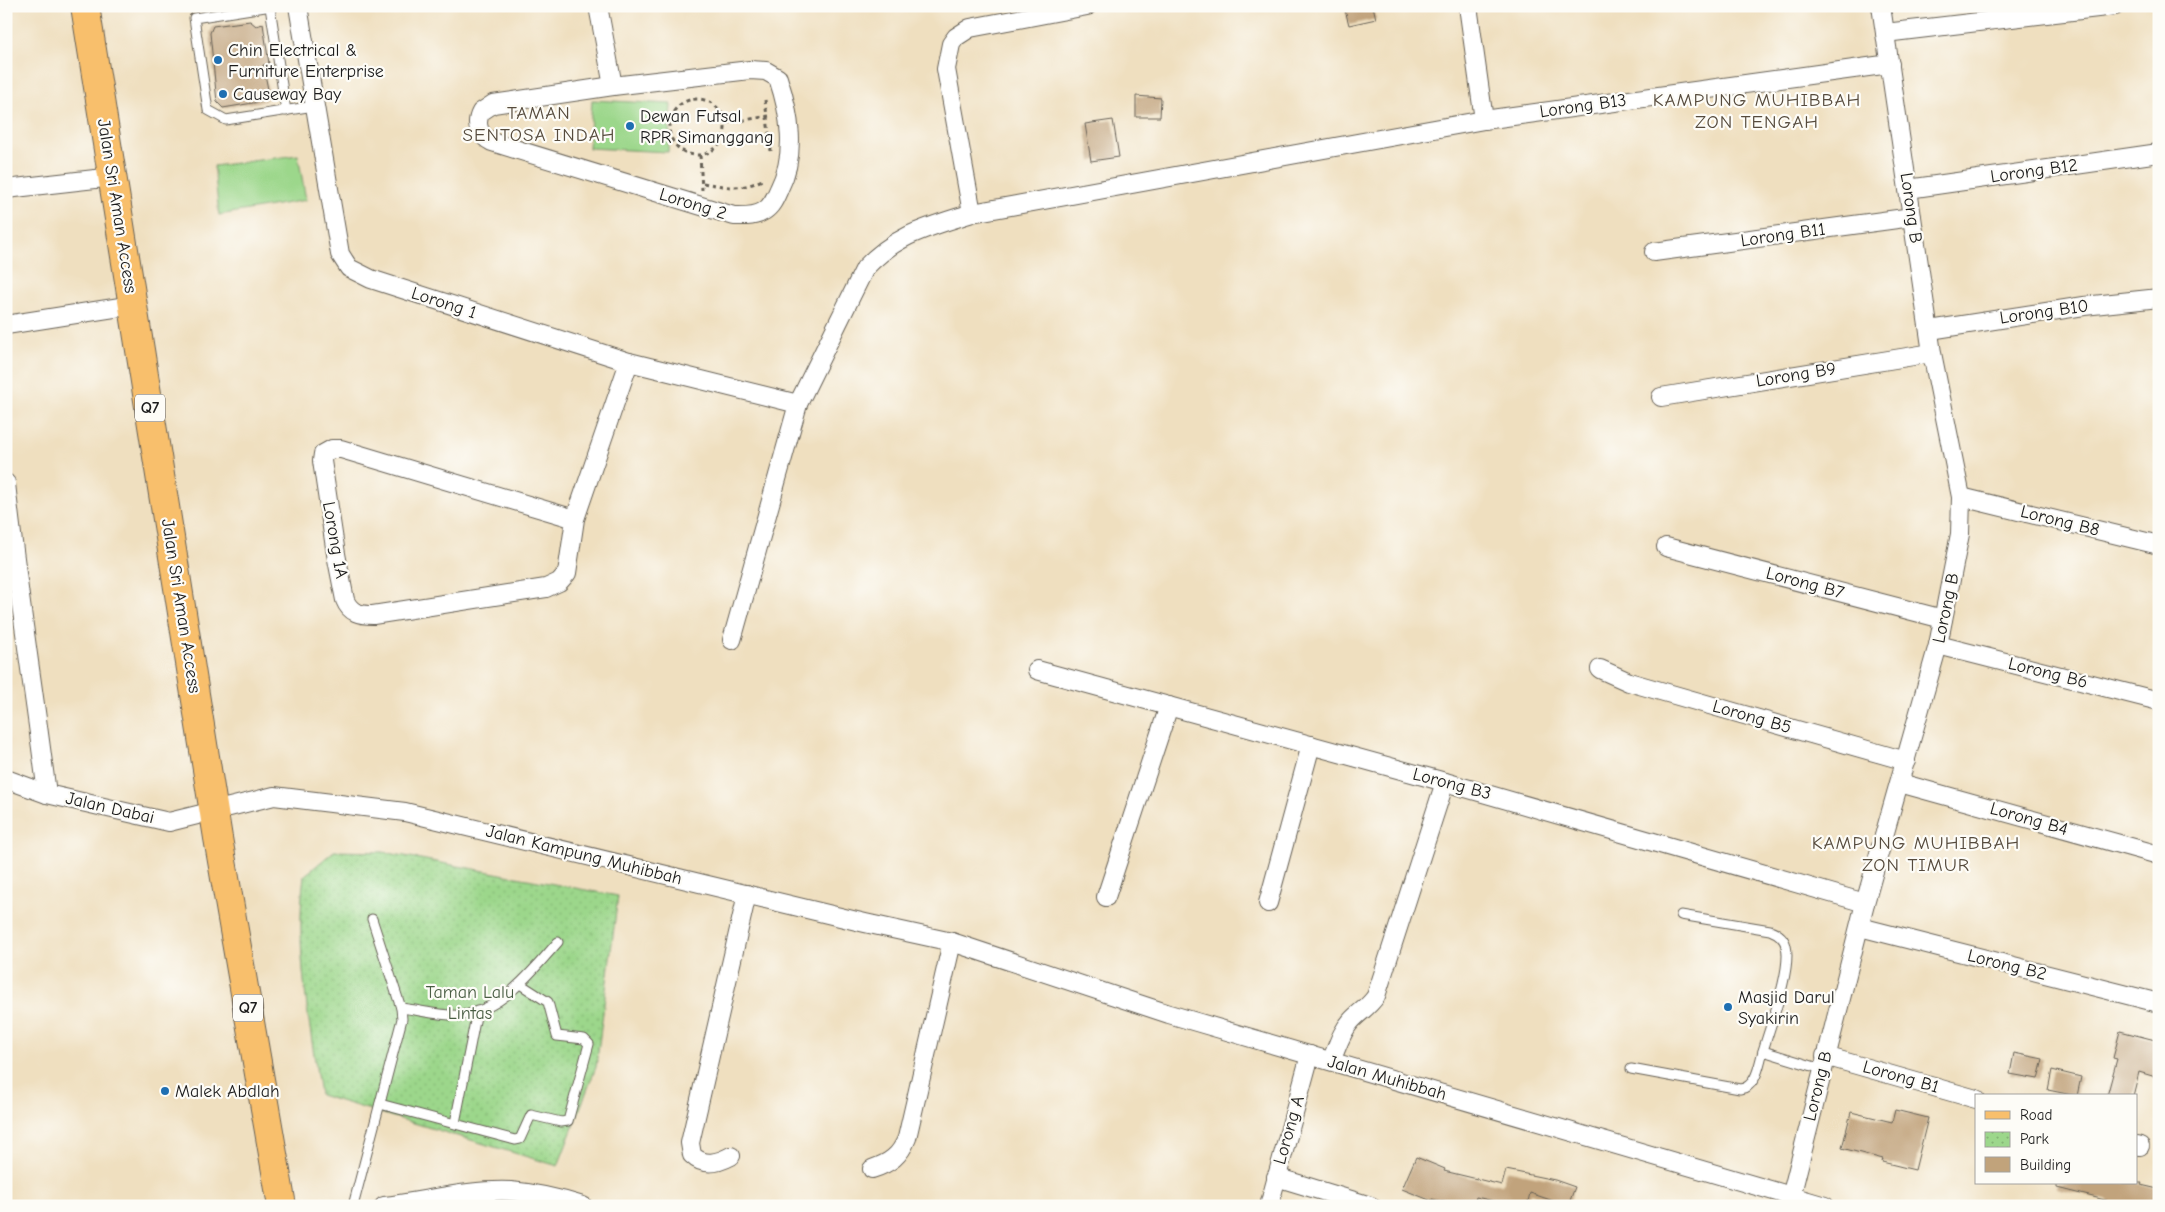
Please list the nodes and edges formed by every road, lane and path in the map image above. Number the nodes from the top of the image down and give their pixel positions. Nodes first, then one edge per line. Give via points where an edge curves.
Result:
1 (85, 6) edge
2 (271, 6) edge
3 (298, 6) edge
4 (598, 6) edge
5 (1087, 6) edge
6 (1468, 6) edge
7 (1881, 6) edge
8 (2115, 6) edge
9 (1885, 34) junction
10 (1890, 64) junction
11 (612, 86) junction
12 (695, 90) dead end
13 (764, 94) dead end
14 (696, 99) junction
15 (314, 106) junction
16 (286, 111) junction
17 (787, 113) junction
18 (767, 116) junction
19 (1484, 120) junction
20 (725, 123) junction
21 (2159, 153) edge
22 (700, 155) junction
23 (771, 157) dead end
24 (767, 171) dead end
25 (112, 177) junction
26 (703, 182) junction
27 (6, 189) edge
28 (1908, 189) junction
29 (700, 206) junction
30 (972, 213) junction
31 (1912, 217) junction
32 (1654, 252) dead end
33 (2159, 298) edge
34 (133, 304) junction
35 (6, 326) edge
36 (1930, 330) junction
37 (1932, 353) junction
38 (629, 362) junction
39 (1661, 397) dead end
40 (798, 404) junction
41 (6, 483) edge
42 (1961, 497) junction
43 (575, 519) junction
44 (2159, 545) edge
45 (1666, 547) dead end
46 (10, 561) edge
47 (1943, 620) junction
48 (732, 640) dead end
49 (1938, 645) junction
50 (1600, 669) dead end
51 (1037, 670) dead end
52 (2159, 701) edge
53 (1170, 706) junction
54 (1311, 744) junction
55 (1906, 761) junction
56 (6, 779) edge
57 (1445, 782) junction
58 (1900, 783) junction
59 (47, 794) junction
60 (214, 810) junction
61 (2159, 856) edge
62 (747, 894) junction
63 (1106, 897) dead end
64 (1865, 902) junction
65 (1268, 903) dead end
66 (1681, 915) dead end
67 (372, 919) dead end
68 (1860, 927) junction
69 (558, 942) dead end
70 (952, 942) junction
71 (520, 984) junction
72 (2154, 1002) dead end
73 (401, 1008) junction
74 (478, 1011) junction
75 (1763, 1051) junction
76 (1310, 1055) junction
77 (1331, 1061) junction
78 (1824, 1062) junction
79 (1631, 1069) dead end
80 (1975, 1099) edge
81 (380, 1104) junction
82 (455, 1123) junction
83 (731, 1156) dead end
84 (872, 1169) dead end
85 (1276, 1177) junction
86 (1791, 1197) junction
87 (282, 1206) edge
88 (353, 1206) edge
89 (384, 1206) edge
90 (583, 1206) edge
91 (1269, 1206) edge
92 (1372, 1206) edge
93 (1825, 1206) edge

1 - 25 main road, Jalan Sri Aman Access / Q7
2 - 16 lane
2 - 16 lane via 194,18 208,110 226,120
3 - 15 street, Lorong 1
4 - 11 street
5 - 30 street via 970,28 951,44 947,62 948,85
6 - 19 street
7 - 9 street, Lorong B
8 - 9 street
9 - 10 street, Lorong B
10 - 19 street, Lorong B13
10 - 28 street, Lorong B
11 - 17 street, Lorong 2 via 750,70 766,71 778,78
11 - 29 street, Lorong 2 via 493,104 481,112 479,131 492,142
12 - 14 path
13 - 18 path
14 - 20 path via 704,99 718,108
14 - 22 path via 680,105 674,112 669,129 671,137 683,151
15 - 16 lane
15 - 38 street, Lorong 1 via 340,254 350,268 371,279
17 - 18 path
17 - 29 street, Lorong 2 via 791,146 786,176 773,202 764,211 753,215 734,216
18 - 20 path
18 - 23 path
19 - 30 street, Lorong B13
20 - 22 path via 722,140 717,147
21 - 28 street, Lorong B12
22 - 26 path
24 - 26 path via 765,178 751,186 734,188
25 - 27 street
25 - 34 main road, Jalan Sri Aman Access / Q7
26 - 29 path
28 - 31 street, Lorong B
30 - 40 street, Lorong B13 via 899,239 865,268
31 - 32 street, Lorong B11
31 - 36 street, Lorong B
33 - 36 street, Lorong B10 via 2075,307
34 - 35 street
34 - 60 main road, Jalan Sri Aman Access / Q7
36 - 37 street, Lorong B
37 - 39 street, Lorong B9
37 - 42 street, Lorong B
38 - 40 street, Lorong 1
38 - 43 street, Lorong 1A
40 - 48 street, Lorong B13
41 - 46 street
42 - 44 street, Lorong B8
42 - 47 street, Lorong B via 1955,568
43 - 43 street, Lorong 1A via 566,573 559,582 546,588 362,615 348,606 345,600 323,454 341,449
45 - 47 street, Lorong B7
46 - 59 street via 28,646
47 - 49 street, Lorong B
49 - 52 street, Lorong B6
49 - 55 street, Lorong B
50 - 55 street, Lorong B5 via 1629,682
51 - 53 street, Lorong B3
53 - 54 street, Lorong B3
53 - 63 street
54 - 57 street, Lorong B3
54 - 65 street
55 - 58 street, Lorong B
56 - 59 street, Jalan Dabai
57 - 64 street, Lorong B3
57 - 77 street via 1376,996 1369,1007 1352,1020
58 - 61 street, Lorong B4
58 - 64 street, Lorong B
59 - 60 street, Jalan Dabai via 168,822
60 - 62 street, Jalan Kampung Muhibbah via 274,796 405,812
60 - 87 main road, Jalan Sri Aman Access / Q7
62 - 70 street, Jalan Kampung Muhibbah
62 - 83 street via 690,1143 692,1155 703,1162 718,1162
64 - 68 street, Lorong B
66 - 75 lane via 1770,930 1783,938 1788,964
67 - 73 lane
68 - 72 street, Lorong B2
68 - 78 street, Lorong B
69 - 71 lane
70 - 76 street, Jalan Muhibbah via 1169,1014
70 - 84 street via 907,1138 898,1155
71 - 74 lane
71 - 82 lane via 548,1002 556,1035 584,1039 589,1044 570,1118 561,1122 531,1115 518,1140
73 - 74 lane via 461,1015
73 - 81 lane via 402,1019
74 - 82 lane
75 - 78 lane
75 - 79 lane via 1754,1081 1745,1088
76 - 77 street, Jalan Muhibbah
76 - 85 street, Lorong A
77 - 86 street, Jalan Muhibbah
78 - 80 street, Lorong B1
78 - 86 street, Lorong B
81 - 82 lane
81 - 88 lane
85 - 91 street, Lorong A
85 - 92 street
86 - 93 street, Jalan Muhibbah
89 - 90 street via 464,1193 510,1191 538,1194

